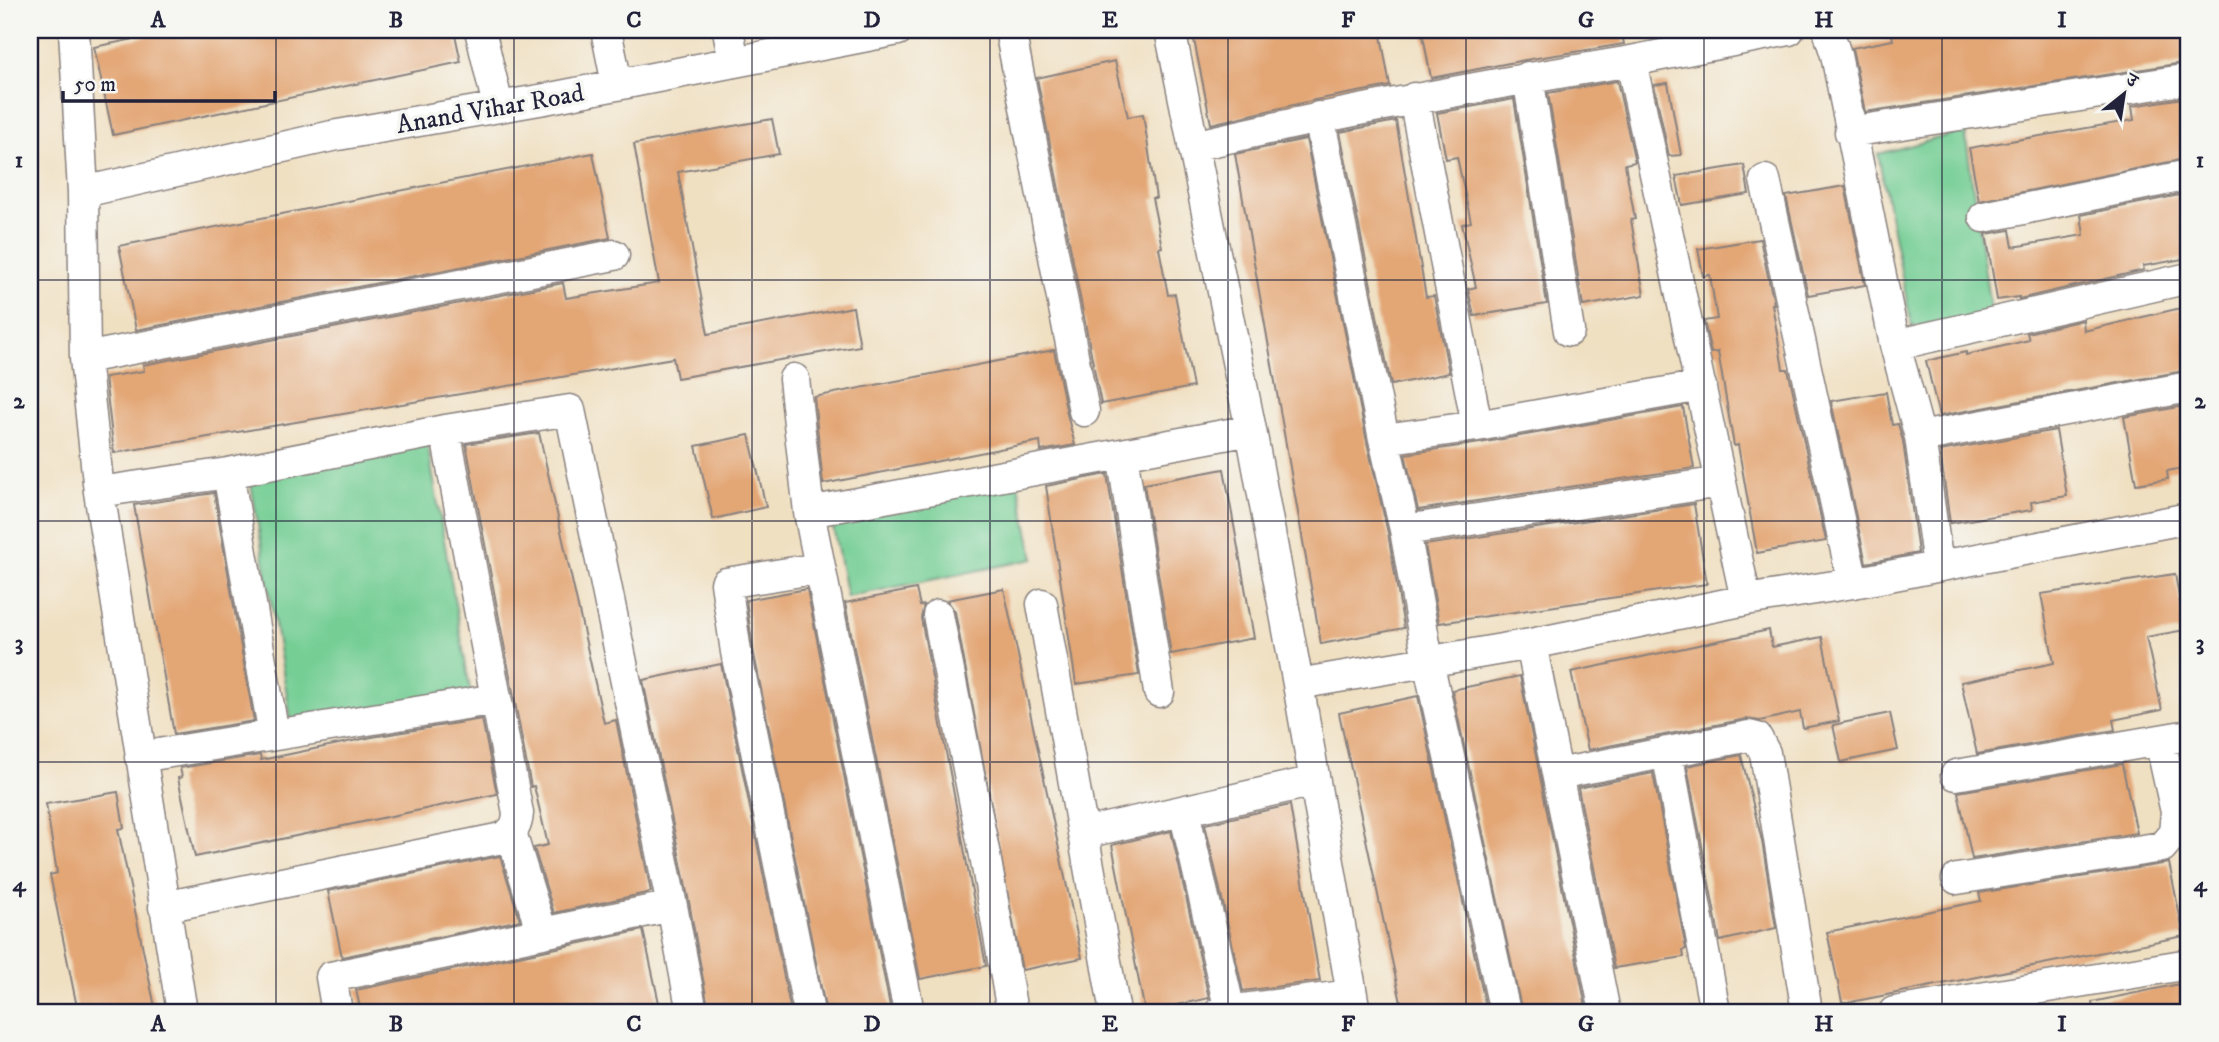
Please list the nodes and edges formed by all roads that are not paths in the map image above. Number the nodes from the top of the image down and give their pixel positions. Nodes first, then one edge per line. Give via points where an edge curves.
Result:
1 (74, 30) edge
2 (480, 30) edge
3 (606, 30) edge
4 (728, 30) edge
5 (898, 30) edge
6 (1010, 30) edge
7 (1170, 30) edge
8 (1789, 30) edge
9 (1828, 30) edge
10 (1631, 61) junction
11 (734, 62) junction
12 (1528, 77) junction
13 (2189, 79) edge
14 (617, 84) junction
15 (1413, 98) junction
16 (498, 106) junction
17 (1320, 117) junction
18 (1850, 132) junction
19 (1193, 146) junction
20 (2189, 175) edge
21 (1765, 180) dead end
22 (83, 192) junction
23 (1984, 217) dead end
24 (614, 255) dead end
25 (2189, 278) edge
26 (1569, 331) dead end
27 (1895, 345) junction
28 (85, 358) junction
29 (794, 379) dead end
30 (1701, 386) junction
31 (2189, 387) edge
32 (1084, 411) dead end
33 (1477, 426) junction
34 (446, 430) junction
35 (1251, 430) junction
36 (1920, 437) junction
37 (1384, 439) junction
38 (1122, 454) junction
39 (228, 473) junction
40 (1721, 482) junction
41 (99, 492) junction
42 (809, 512) junction
43 (2188, 526) edge
44 (1405, 530) junction
45 (1938, 566) junction
46 (820, 568) junction
47 (1853, 583) junction
48 (1746, 600) junction
49 (1042, 604) dead end
50 (938, 615) dead end
51 (1531, 644) junction
52 (1428, 661) junction
53 (1298, 684) junction
54 (1159, 692) dead end
55 (496, 699) junction
56 (274, 735) junction
57 (2189, 735) edge
58 (2160, 740) junction
59 (1667, 752) junction
60 (140, 757) junction
61 (1558, 774) junction
62 (1956, 775) dead end
63 (1315, 781) junction
64 (1184, 811) junction
65 (511, 833) junction
66 (1084, 833) junction
67 (1957, 879) dead end
68 (673, 906) junction
69 (164, 908) junction
70 (542, 933) junction
71 (2189, 964) edge
72 (1353, 1003) edge
73 (182, 1012) edge
74 (337, 1012) edge
75 (692, 1012) edge
76 (809, 1012) edge
77 (909, 1012) edge
78 (1012, 1012) edge
79 (1115, 1012) edge
80 (1225, 1012) edge
81 (1505, 1012) edge
82 (1605, 1012) edge
83 (1715, 1012) edge
84 (1807, 1012) edge
85 (1894, 1012) edge

1 - 22 street
2 - 16 street
3 - 14 street
4 - 11 street
5 - 11 street, Anand Vihar Road
6 - 32 street
7 - 19 street
8 - 10 street
9 - 18 street
10 - 12 street
10 - 30 street
11 - 14 street, Anand Vihar Road
12 - 15 street
12 - 26 street
13 - 18 street
14 - 16 street, Anand Vihar Road
15 - 17 street
15 - 33 street
16 - 22 street, Anand Vihar Road via 332,136
17 - 19 street
17 - 37 street
18 - 27 street
19 - 35 street
20 - 23 street
21 - 47 street
22 - 28 street
24 - 28 street
25 - 27 street
27 - 36 street
28 - 41 street
29 - 42 street
30 - 33 street
30 - 40 street
31 - 36 street
33 - 37 street
34 - 39 street
34 - 55 street
34 - 68 street via 570,410
35 - 38 street
35 - 53 street
36 - 45 street
37 - 44 street
38 - 42 street
38 - 54 street
39 - 41 street
39 - 56 street
40 - 44 street
40 - 48 street
41 - 60 street
42 - 46 street
43 - 45 street
44 - 52 street
45 - 47 street
46 - 76 street via 726,583
46 - 77 street
47 - 48 street
48 - 51 street
49 - 66 street
50 - 78 street
51 - 52 street
51 - 61 street
52 - 53 street
52 - 81 street
53 - 63 street
55 - 56 street
55 - 65 street via 518,813
56 - 60 street
57 - 58 street
58 - 62 street
58 - 67 street via 2175,813 2174,833 2162,847
59 - 61 street
59 - 83 street
59 - 84 street via 1749,736 1762,745
60 - 69 street
61 - 82 street
63 - 64 street
63 - 72 street
64 - 66 street
64 - 80 street
65 - 69 street
65 - 70 street
66 - 79 street
68 - 70 street
68 - 75 street
69 - 73 street
70 - 74 street via 331,977
71 - 85 street
72 - 80 street

